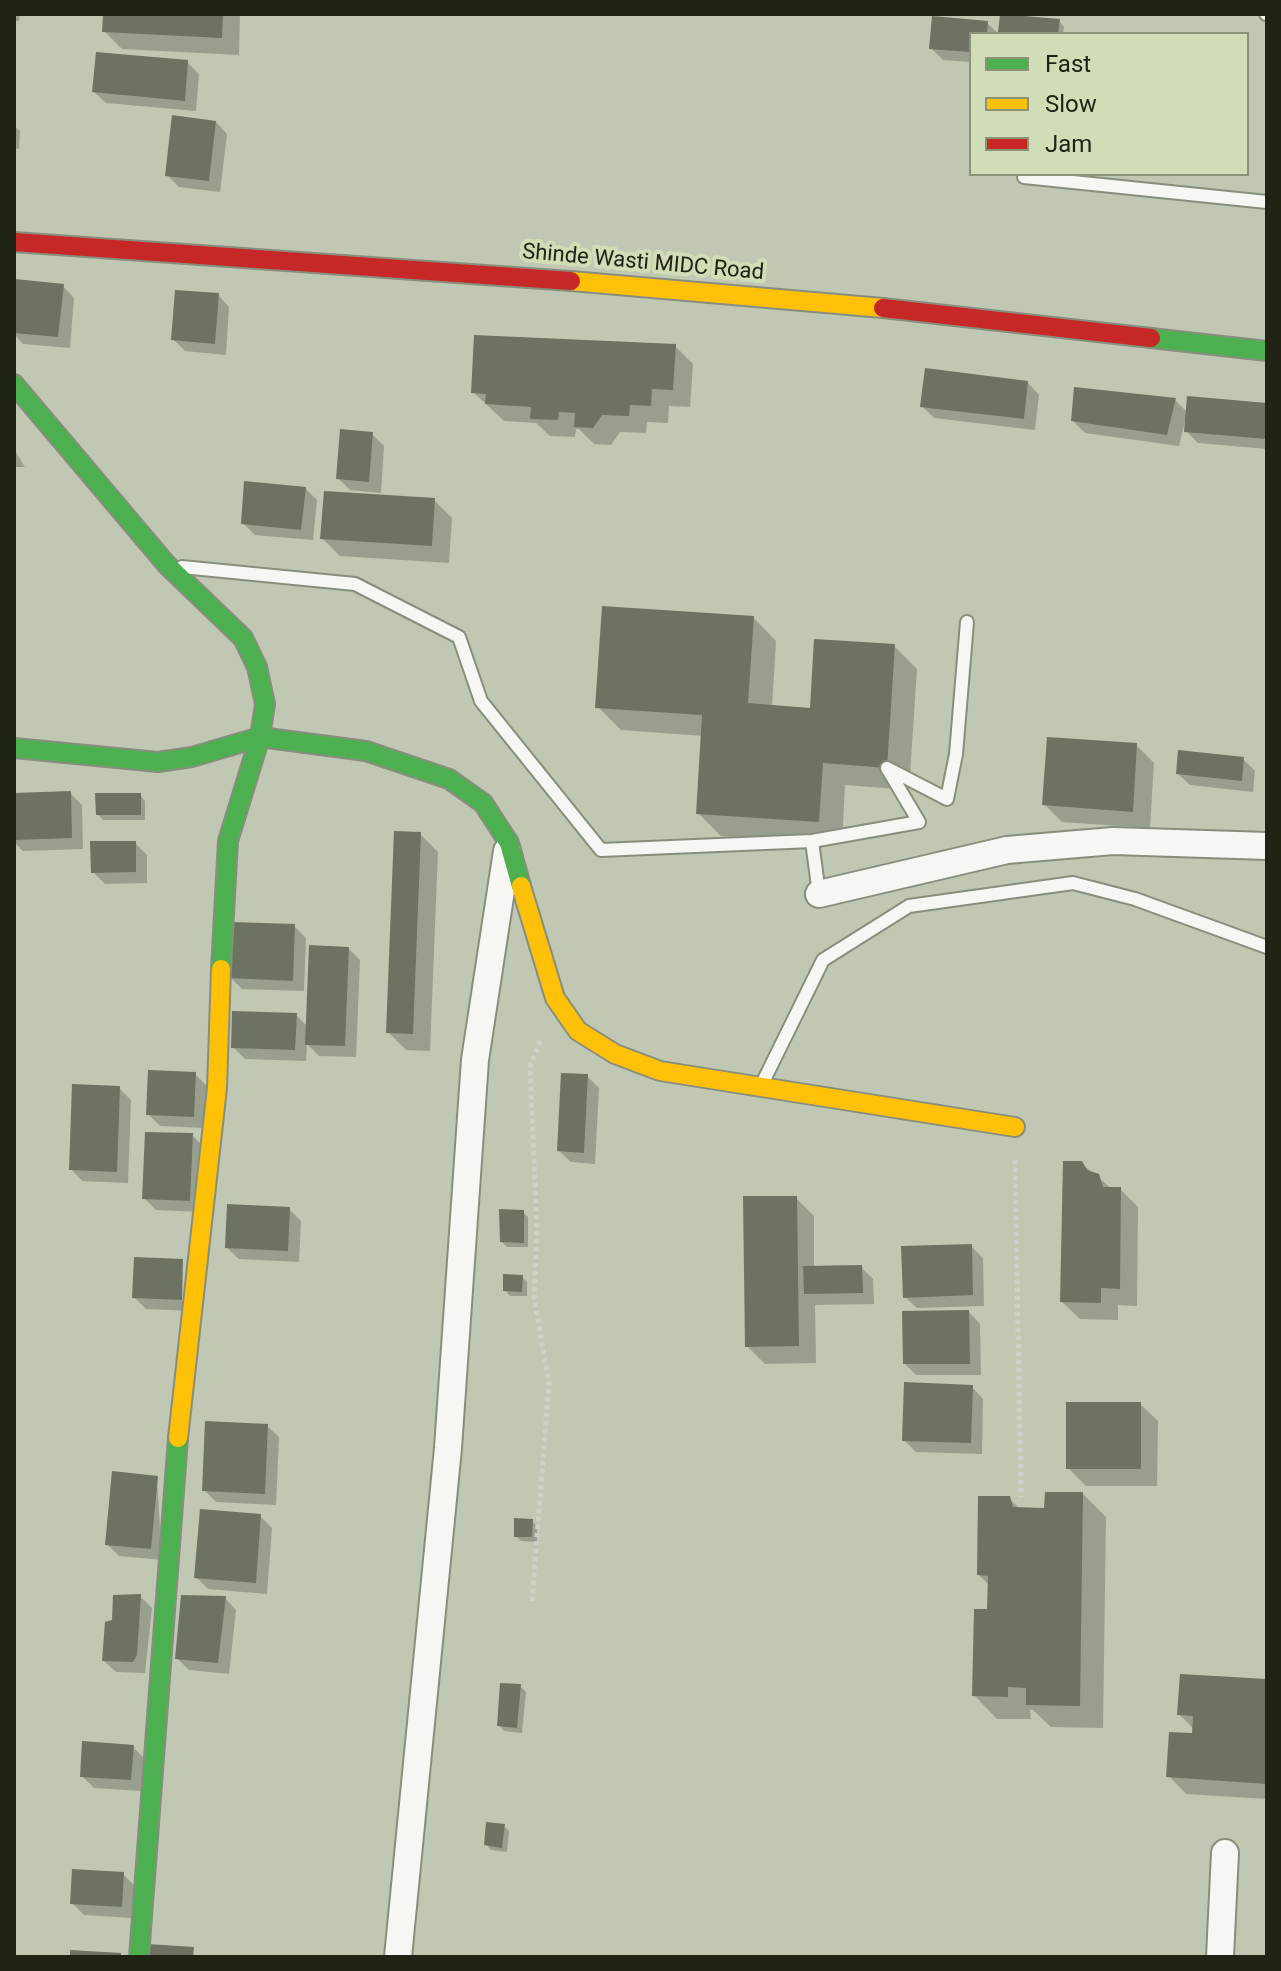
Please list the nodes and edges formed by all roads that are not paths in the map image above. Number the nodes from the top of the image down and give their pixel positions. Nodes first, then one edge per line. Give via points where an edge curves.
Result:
1 (1024, 177) dead end
2 (1267, 202) edge
3 (14, 242) edge
4 (1267, 351) edge
5 (14, 384) edge
6 (167, 565) junction
7 (967, 622) dead end
8 (260, 737) junction
9 (14, 748) edge
10 (812, 841) junction
11 (509, 843) junction
12 (1267, 846) edge
13 (819, 894) joint
14 (1267, 947) edge
15 (760, 1089) junction
16 (1015, 1127) road end
17 (1225, 1853) dead end
18 (139, 1957) edge
19 (398, 1957) edge
20 (1220, 1957) edge

1 - 2 lane
3 - 4 street, Shinde Wasti MIDC Road via 438,269 936,313
5 - 6 street
6 - 8 street via 243,638 257,667 265,704
6 - 10 lane via 355,584 459,637 481,701 601,850
7 - 10 lane via 947,799 887,768 919,822
8 - 9 street via 158,762
8 - 11 street via 366,751 439,775 483,803
8 - 18 street via 224,869 217,1088 178,1442
10 - 13 lane
11 - 15 street via 555,998 578,1031 615,1054 660,1071
11 - 19 street via 475,1060 448,1448
12 - 13 street via 1113,841 1007,850
14 - 15 lane via 1135,899 1073,883 909,906 823,960
15 - 16 street
17 - 20 street

